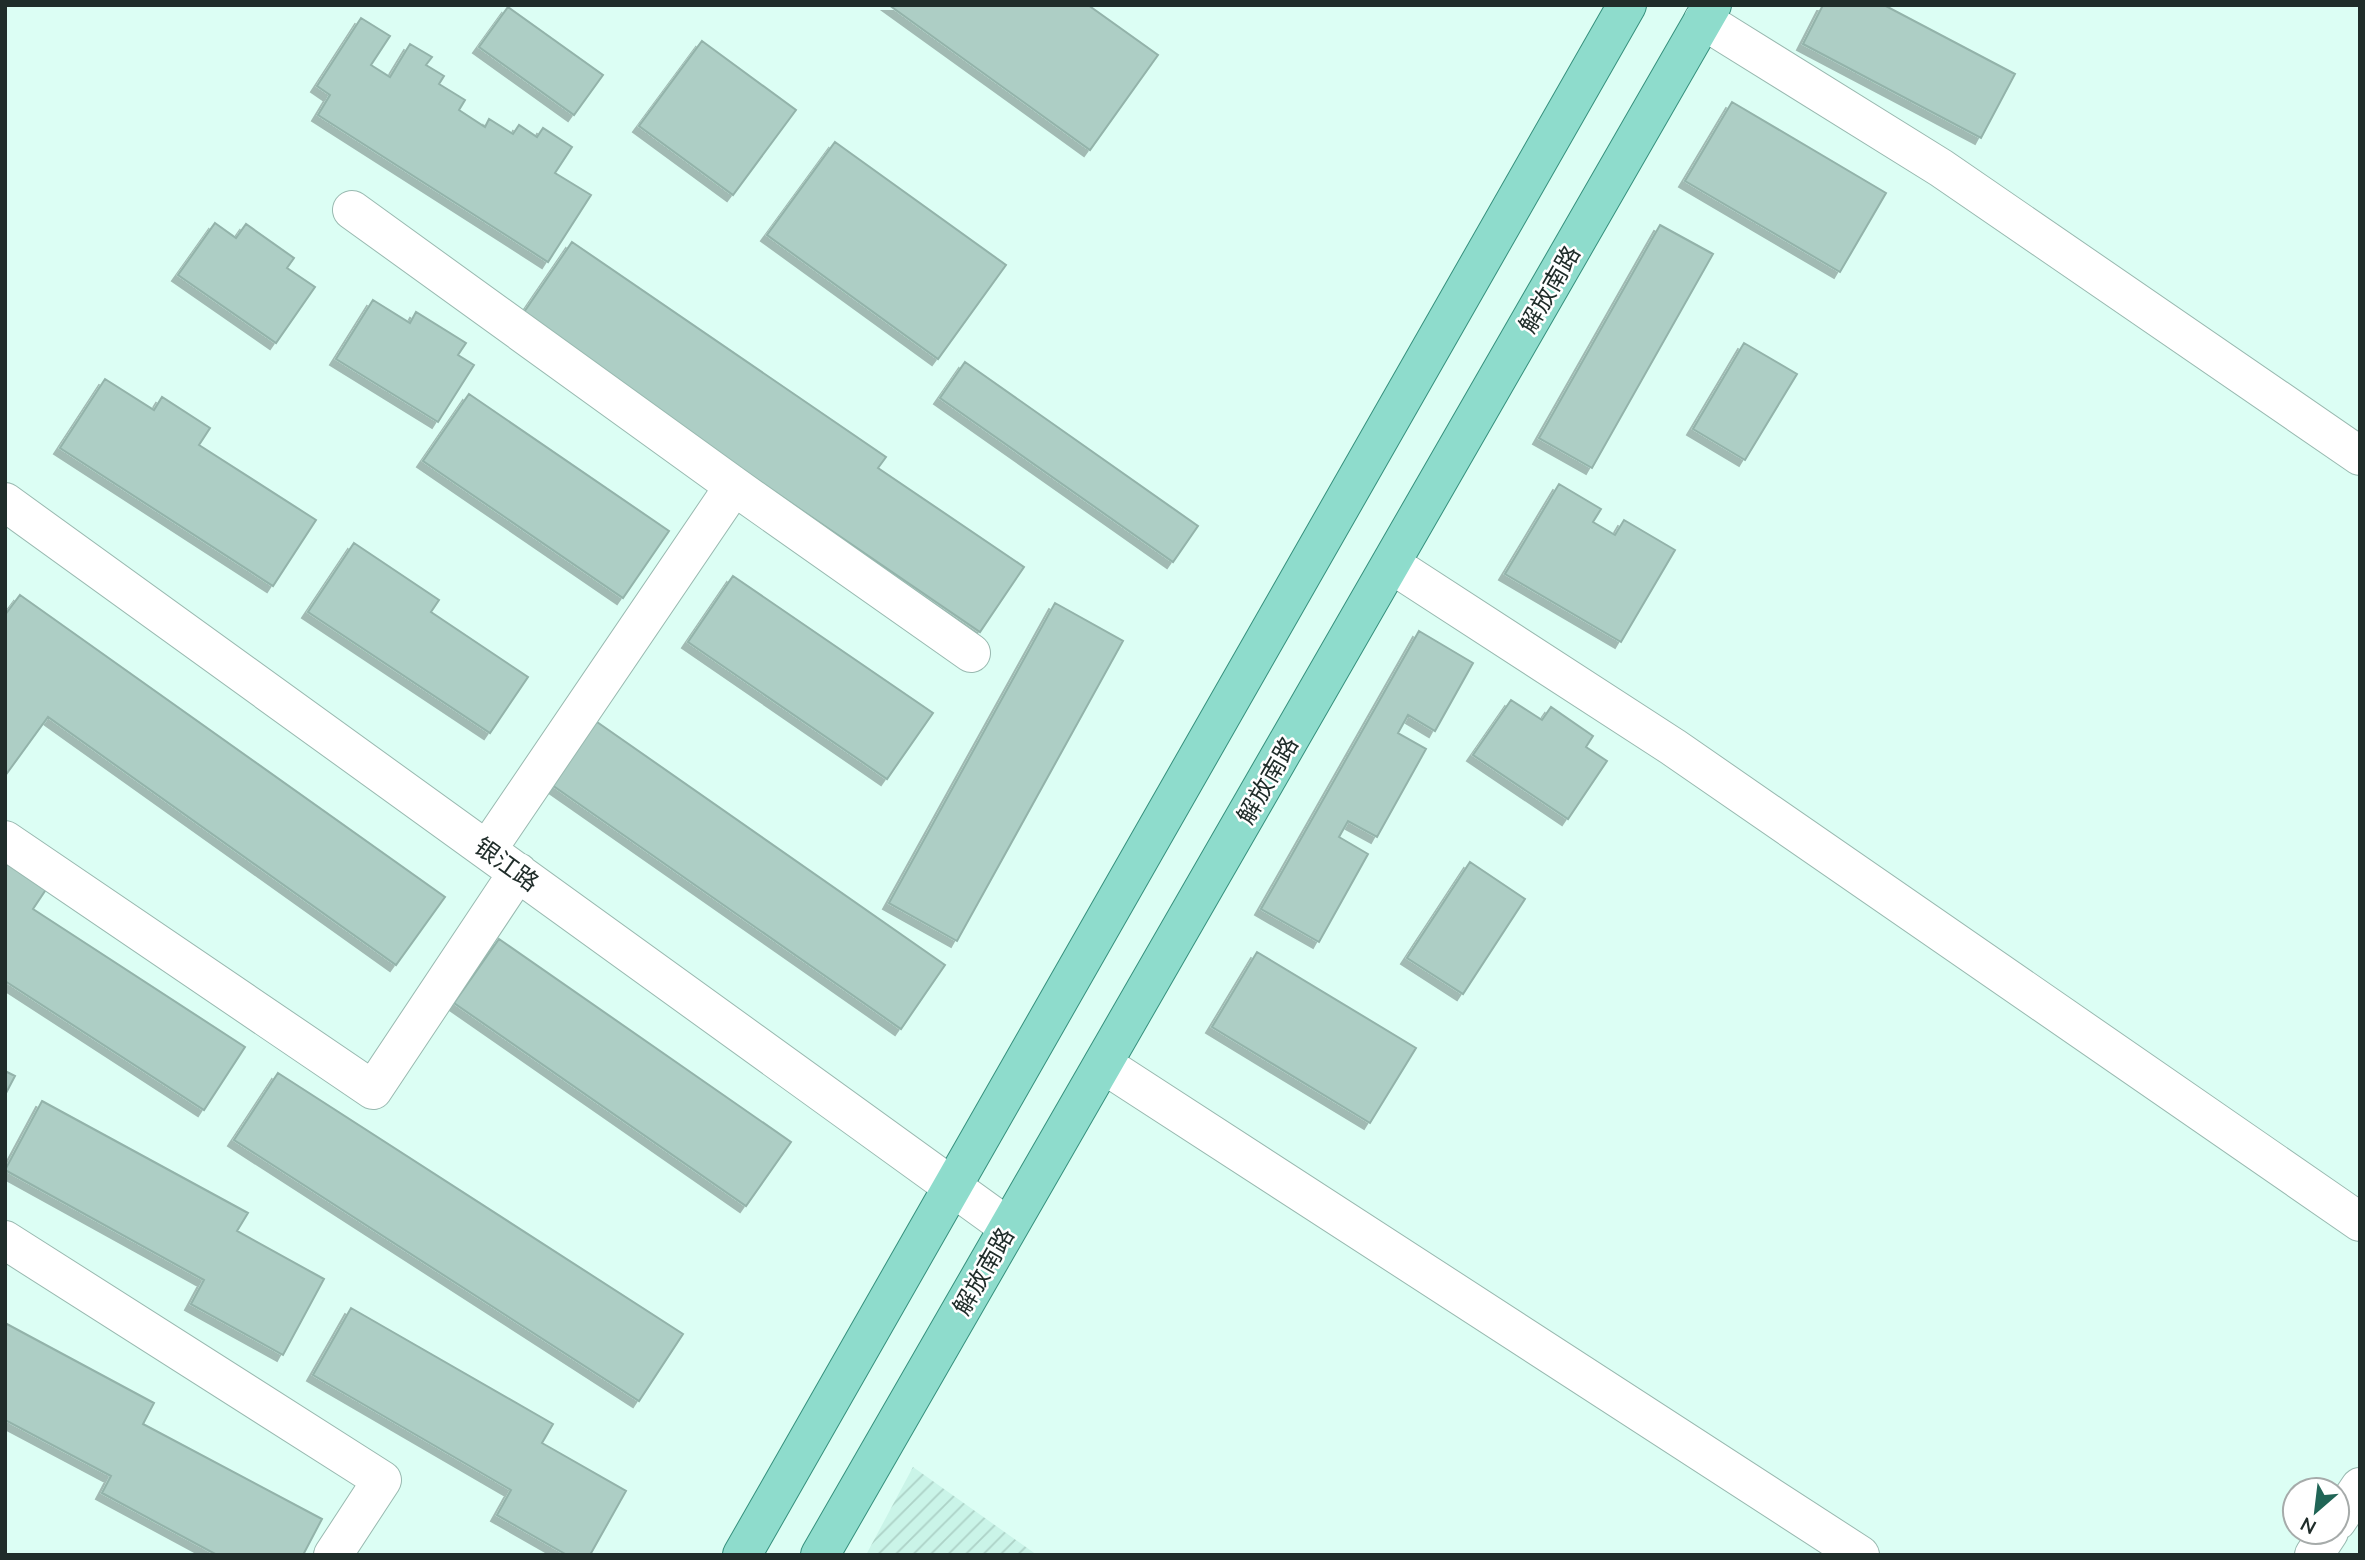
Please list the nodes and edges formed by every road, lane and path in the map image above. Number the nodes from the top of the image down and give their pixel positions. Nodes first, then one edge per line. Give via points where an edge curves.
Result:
1 (1627, 5) edge
2 (1707, 13) edge
3 (352, 210) dead end
4 (2360, 456) edge
5 (734, 486) junction
6 (8, 510) edge
7 (1391, 564) junction
8 (971, 653) dead end
9 (5, 840) edge
10 (487, 850) junction
11 (518, 872) junction
12 (1103, 1064) junction
13 (951, 1186) junction
14 (2360, 1222) edge
15 (1008, 1227) junction
16 (5, 1240) edge
17 (333, 1555) edge
18 (741, 1555) edge
19 (820, 1555) edge
20 (1860, 1555) edge

1 - 13 main road
2 - 4 street
2 - 7 main road, 解放南路
3 - 5 street
5 - 8 street
5 - 10 street
6 - 10 street, 银江路
7 - 12 main road, 解放南路
7 - 14 street via 1673,747
9 - 11 street via 373,1090
10 - 11 street, 银江路
11 - 13 street, 银江路
12 - 15 main road, 解放南路
12 - 20 street
13 - 15 street, 银江路
13 - 18 main road
15 - 19 main road, 解放南路
16 - 17 street via 382,1480

